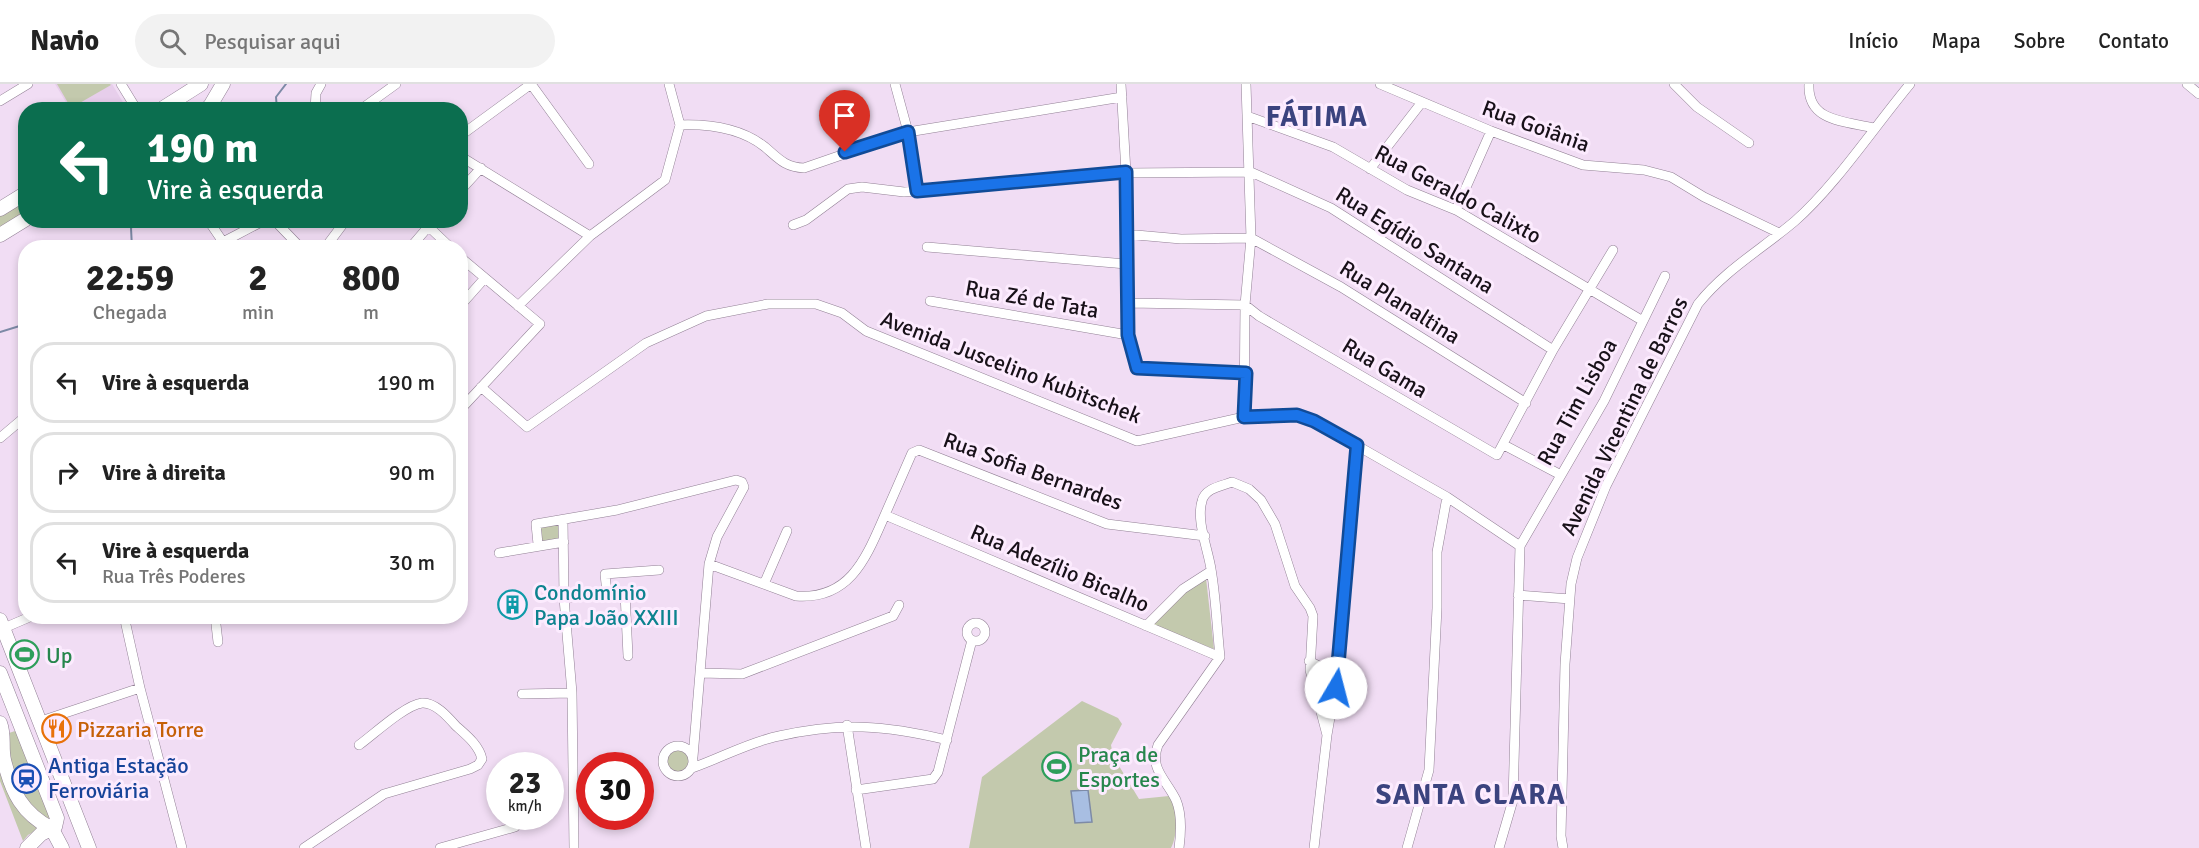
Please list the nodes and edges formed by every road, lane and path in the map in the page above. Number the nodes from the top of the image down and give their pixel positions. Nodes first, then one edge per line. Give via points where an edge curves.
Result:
1 (26, 84) edge
2 (121, 84) edge
3 (223, 84) edge
4 (321, 84) edge
5 (396, 84) edge
6 (531, 84) edge
7 (669, 84) edge
8 (895, 84) edge
9 (1120, 84) edge
10 (1246, 84) edge
11 (1380, 84) edge
12 (1674, 84) edge
13 (1809, 84) edge
14 (1910, 84) edge
15 (2187, 84) edge
16 (199, 85) edge
17 (2199, 94) edge
18 (1122, 97) junction
19 (0, 101) edge
20 (132, 102) edge
21 (172, 102) edge
22 (206, 102) edge
23 (212, 102) edge
24 (315, 102) edge
25 (371, 102) edge
26 (1422, 102) junction
27 (1247, 116) junction
28 (680, 125) junction
29 (1874, 128) junction
30 (468, 130) edge
31 (1491, 131) junction
32 (908, 132) junction
33 (1749, 143) dead end
34 (468, 161) edge
35 (589, 164) dead end
36 (481, 168) junction
37 (1370, 169) junction
38 (1126, 172) junction
39 (1251, 172) junction
40 (468, 182) edge
41 (917, 191) junction
42 (18, 198) edge
43 (0, 208) edge
44 (1456, 210) junction
45 (18, 224) edge
46 (793, 225) dead end
47 (251, 228) edge
48 (282, 228) edge
49 (428, 228) edge
50 (435, 228) edge
51 (1779, 233) junction
52 (1125, 234) junction
53 (0, 235) edge
54 (590, 236) junction
55 (1251, 238) junction
56 (230, 240) edge
57 (293, 240) edge
58 (417, 240) edge
59 (445, 240) edge
60 (927, 247) dead end
61 (1612, 250) dead end
62 (468, 264) edge
63 (1126, 264) junction
64 (1665, 276) dead end
65 (484, 279) junction
66 (1590, 290) junction
67 (468, 297) edge
68 (930, 301) dead end
69 (1129, 303) junction
70 (1245, 305) junction
71 (518, 306) junction
72 (1644, 321) junction
73 (1128, 335) junction
74 (1553, 350) junction
75 (1246, 373) junction
76 (481, 387) junction
77 (468, 401) edge
78 (1526, 403) junction
79 (1244, 417) junction
80 (18, 423) edge
81 (0, 438) edge
82 (1357, 445) junction
83 (1504, 445) junction
84 (1559, 474) junction
85 (1447, 497) junction
86 (885, 515) junction
87 (563, 520) junction
88 (787, 531) dead end
89 (1204, 537) junction
90 (564, 542) junction
91 (538, 544) junction
92 (1520, 546) junction
93 (499, 553) dead end
94 (709, 564) junction
95 (659, 570) dead end
96 (1211, 571) junction
97 (764, 584) junction
98 (607, 592) junction
99 (1518, 595) junction
100 (564, 598) junction
101 (1570, 599) junction
102 (899, 605) dead end
103 (18, 620) edge
104 (2, 624) edge
105 (126, 624) edge
106 (216, 624) edge
107 (1146, 626) junction
108 (972, 640) dead end
109 (218, 642) dead end
110 (628, 656) dead end
111 (1220, 657) junction
112 (1340, 660) junction
113 (1309, 661) junction
114 (0, 673) edge
115 (700, 673) junction
116 (140, 688) junction
117 (1336, 688) junction
118 (1315, 689) junction
119 (572, 693) junction
120 (522, 694) dead end
121 (40, 721) junction
122 (0, 723) edge
123 (847, 725) junction
124 (1327, 735) junction
125 (947, 740) junction
126 (359, 745) dead end
127 (693, 757) junction
128 (692, 768) junction
129 (856, 790) junction
130 (52, 829) junction
131 (504, 830) edge
132 (27, 848) edge
133 (62, 848) edge
134 (88, 848) edge
135 (183, 848) edge
136 (304, 848) edge
137 (440, 848) edge
138 (574, 848) edge
139 (866, 848) edge
140 (1179, 848) edge
141 (1314, 848) edge
142 (1407, 848) edge
143 (1499, 848) edge
144 (1563, 848) edge

1 - 19 street
2 - 20 street
3 - 23 street
4 - 24 street
5 - 25 street
6 - 30 street
6 - 35 street
7 - 28 street
8 - 32 street
9 - 18 street
10 - 27 street
11 - 26 street, Rua Goiânia
12 - 33 street via 1697,107
13 - 29 street via 1809,98 1816,110 1830,118
14 - 29 street, Avenida Vicentina de Barros
15 - 17 street
16 - 21 street
16 - 22 street
18 - 32 street
18 - 38 street
26 - 31 street, Rua Goiânia
26 - 37 street
27 - 37 street, Rua Geraldo Calixto via 1333,147
27 - 39 street
28 - 32 street via 724,129 765,148 789,167 804,168
28 - 54 street via 665,180
29 - 51 street, Avenida Vicentina de Barros via 1812,203
31 - 44 street
31 - 51 street, Rua Goiânia via 1582,165 1658,172
32 - 41 street
34 - 36 street
36 - 40 street
36 - 54 street
37 - 44 street, Rua Geraldo Calixto via 1407,190
38 - 39 street
38 - 41 street
38 - 52 street
39 - 55 street
39 - 74 street, Rua Egídio Santana via 1331,208
41 - 46 street via 848,189
42 - 43 street
44 - 66 street, Rua Geraldo Calixto
45 - 53 street
47 - 56 street
48 - 57 street
49 - 58 street
50 - 59 street
51 - 101 street, Avenida Vicentina de Barros via 1712,286 1689,318 1588,529 1577,558
52 - 55 street
52 - 63 street
54 - 71 street
55 - 70 street
55 - 78 street, Rua Planaltina via 1341,286
60 - 63 street
61 - 66 street
62 - 65 street
63 - 69 street
64 - 72 street, Rua Tim Lisboa
65 - 67 street
65 - 71 street
66 - 72 street, Rua Geraldo Calixto
66 - 74 street
68 - 73 street, Rua Zé de Tata
69 - 70 street
69 - 73 street
70 - 75 street
70 - 83 street, Rua Gama via 1493,455
71 - 76 street via 540,324
72 - 84 street, Rua Tim Lisboa via 1604,400
73 - 75 street via 1137,368
74 - 78 street
75 - 79 street
76 - 77 street
76 - 79 street, Avenida Juscelino Kubitschek via 527,427 646,343 706,316 768,304 816,304 843,313 866,331 1137,441
78 - 83 street
79 - 82 street, Avenida Juscelino Kubitschek via 1297,415
80 - 81 street
82 - 85 street, Avenida Juscelino Kubitschek
82 - 112 street
83 - 84 street
84 - 92 street, Rua Tim Lisboa
85 - 92 street, Avenida Juscelino Kubitschek
85 - 142 street via 1438,542 1428,771
86 - 89 street, Rua Sofia Bernardes via 912,453 919,450 1107,524
86 - 97 street via 863,563 835,589 808,597
86 - 107 street, Rua Adezílio Bicalho
87 - 90 street
87 - 91 street via 536,524
87 - 94 street via 736,480 742,482 744,487 717,537
88 - 97 street
89 - 96 street
89 - 113 street via 1202,501 1206,493 1232,482 1249,489 1261,500 1275,524 1295,586 1313,616
90 - 91 street
90 - 100 street
91 - 93 street
92 - 99 street
94 - 97 street
94 - 115 street
95 - 98 street via 605,573
96 - 107 street via 1182,589
96 - 111 street
98 - 100 street
98 - 110 street via 625,593
99 - 101 street
99 - 143 street via 1513,800
100 - 119 street
101 - 144 street, Avenida Vicentina de Barros via 1563,717
102 - 115 street via 892,616 742,674
103 - 104 street
104 - 121 street
105 - 116 street
106 - 109 street
107 - 111 street, Rua Adezílio Bicalho
108 - 125 street
111 - 140 street via 1154,755 1155,768 1177,802
112 - 113 street via 1324,669
112 - 117 street
113 - 118 street
114 - 130 street via 57,818
115 - 127 street
116 - 121 street
116 - 135 street
117 - 118 street
117 - 124 street
118 - 124 street
119 - 120 street
119 - 138 street
121 - 134 street
122 - 130 street via 4,758 23,810 34,821
123 - 125 street
123 - 128 street via 777,736
123 - 129 street
124 - 141 street
125 - 129 street via 939,772 933,779
126 - 136 street via 406,710 423,703 445,715 474,744 482,759 478,765 384,794
127 - 128 street
127 - 128 street via 687,749 677,746 663,760 666,770 675,776 685,775
129 - 139 street
130 - 132 street
130 - 133 street
131 - 137 street

